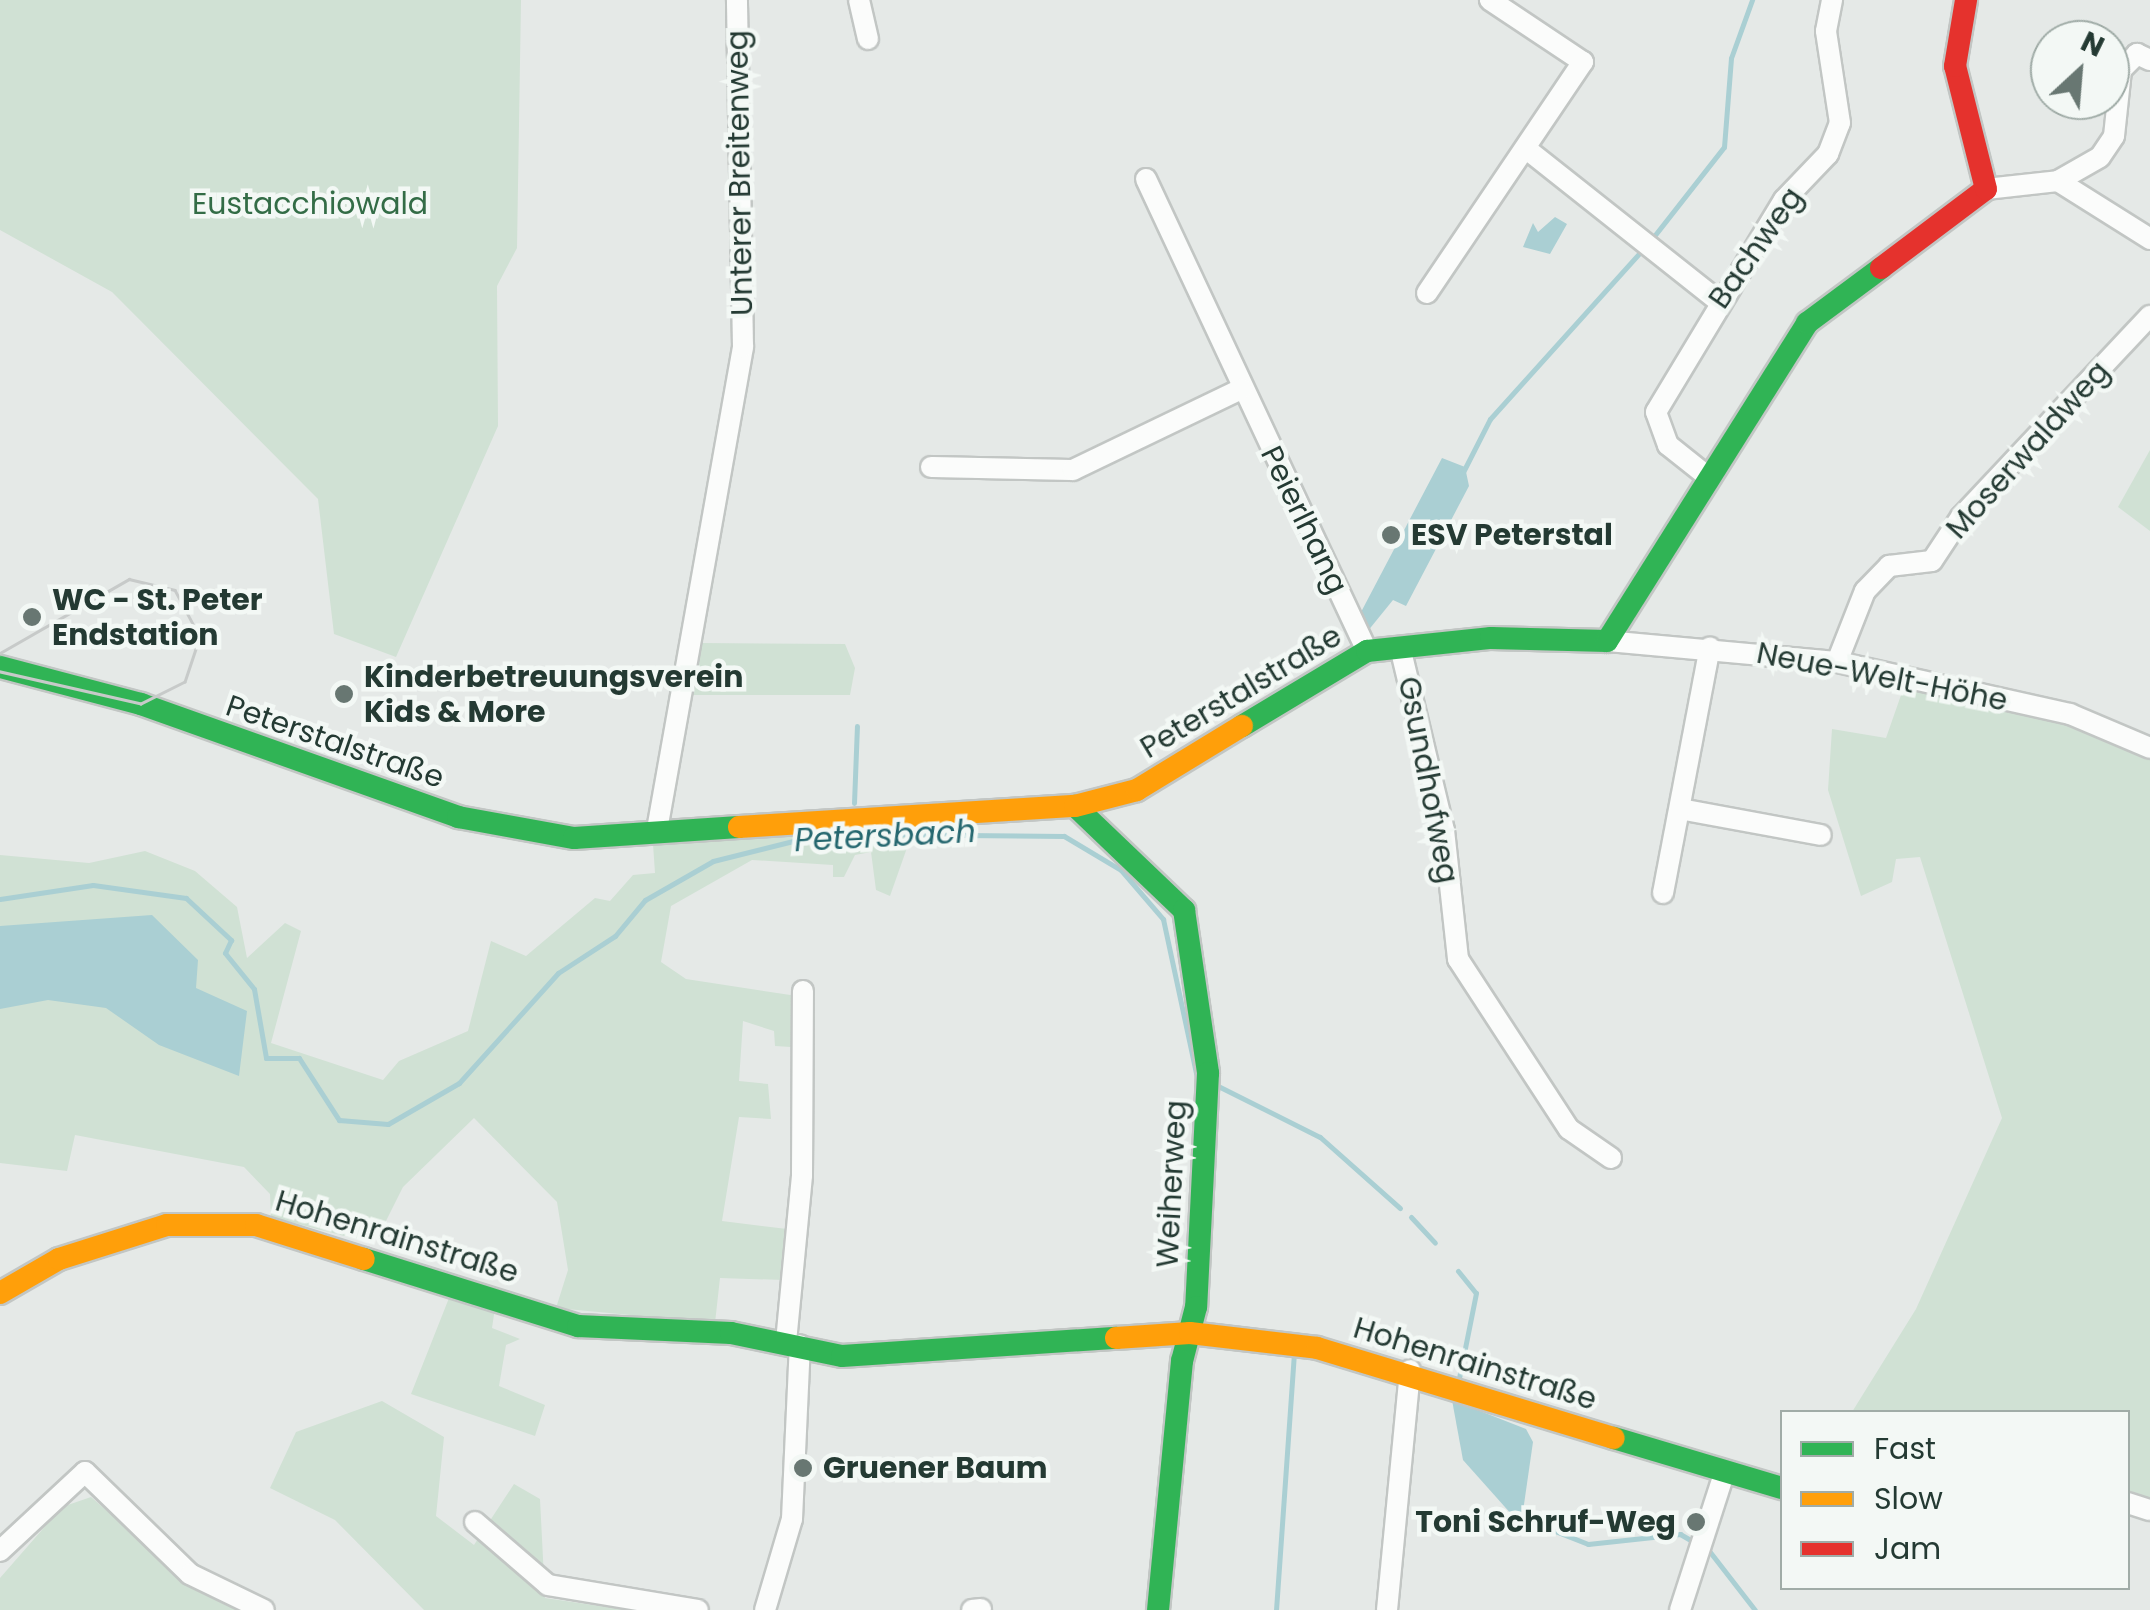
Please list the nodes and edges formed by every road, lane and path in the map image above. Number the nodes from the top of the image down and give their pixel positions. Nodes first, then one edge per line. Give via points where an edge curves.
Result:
1 (737, 0) edge
2 (859, 0) edge
3 (1490, 0) edge
4 (1832, 0) edge
5 (1966, 0) edge
6 (868, 39) dead end
7 (2150, 60) edge
8 (1529, 151) junction
9 (1146, 179) dead end
10 (2058, 181) junction
11 (1986, 189) junction
12 (2150, 239) edge
13 (1427, 293) dead end
14 (1718, 301) junction
15 (2150, 316) edge
16 (1241, 389) junction
17 (932, 467) dead end
18 (1706, 476) junction
19 (1608, 641) junction
20 (1400, 647) junction
21 (1710, 647) junction
22 (1368, 651) junction
23 (1837, 662) junction
24 (0, 667) edge
25 (2150, 748) edge
26 (1075, 806) junction
27 (1685, 810) junction
28 (656, 830) junction
29 (1821, 835) dead end
30 (1663, 893) dead end
31 (802, 990) dead end
32 (1611, 1158) dead end
33 (0, 1293) edge
34 (1190, 1333) junction
35 (793, 1344) junction
36 (1410, 1370) junction
37 (1724, 1476) junction
38 (1780, 1488) edge
39 (475, 1522) dead end
40 (0, 1550) edge
41 (981, 1609) edge
42 (264, 1610) edge
43 (698, 1610) edge
44 (765, 1610) edge
45 (972, 1610) edge
46 (1158, 1610) edge
47 (1387, 1610) edge
48 (1680, 1610) edge

1 - 28 street, Unterer Breitenweg via 743,347
2 - 6 street
3 - 8 street via 1582,62
4 - 14 street, Bachweg via 1826,32 1840,123 1828,154 1784,200
5 - 11 street via 1955,66
7 - 10 street via 2137,54 2121,70 2108,148
8 - 13 street
8 - 14 street
9 - 16 street, Peierlhang
10 - 11 street
10 - 12 street
11 - 18 street via 1807,323
14 - 18 street, Bachweg via 1656,412 1668,445
15 - 23 street, Moserwaldweg via 1961,517 1932,561 1888,566 1865,590
16 - 17 street via 1073,470
16 - 22 street, Peierlhang
18 - 19 street
19 - 20 street, Peterstalstraße
19 - 21 street, Neue-Welt-Höhe
20 - 22 street, Peterstalstraße
20 - 32 street, Gsundhofweg via 1444,830 1458,959 1569,1129
21 - 23 street, Neue-Welt-Höhe
21 - 27 street
22 - 26 street, Peterstalstraße via 1137,790
23 - 25 street, Neue-Welt-Höhe via 2070,714
24 - 28 street, Peterstalstraße via 139,704 458,817 574,838
26 - 28 street, Peterstalstraße
26 - 34 street, Weiherweg via 1184,910 1208,1079
27 - 29 street
27 - 30 street
31 - 35 street
33 - 35 street, Hohenrainstraße via 59,1259 167,1225 256,1225 578,1326
34 - 35 street, Hohenrainstraße via 842,1356
34 - 36 street, Hohenrainstraße
34 - 46 street, Weiherweg
35 - 44 street via 792,1518
36 - 37 street, Hohenrainstraße
36 - 47 street
37 - 38 street, Hohenrainstraße
37 - 48 street
39 - 43 street via 548,1585
40 - 42 street via 86,1472 190,1574
41 - 45 street

